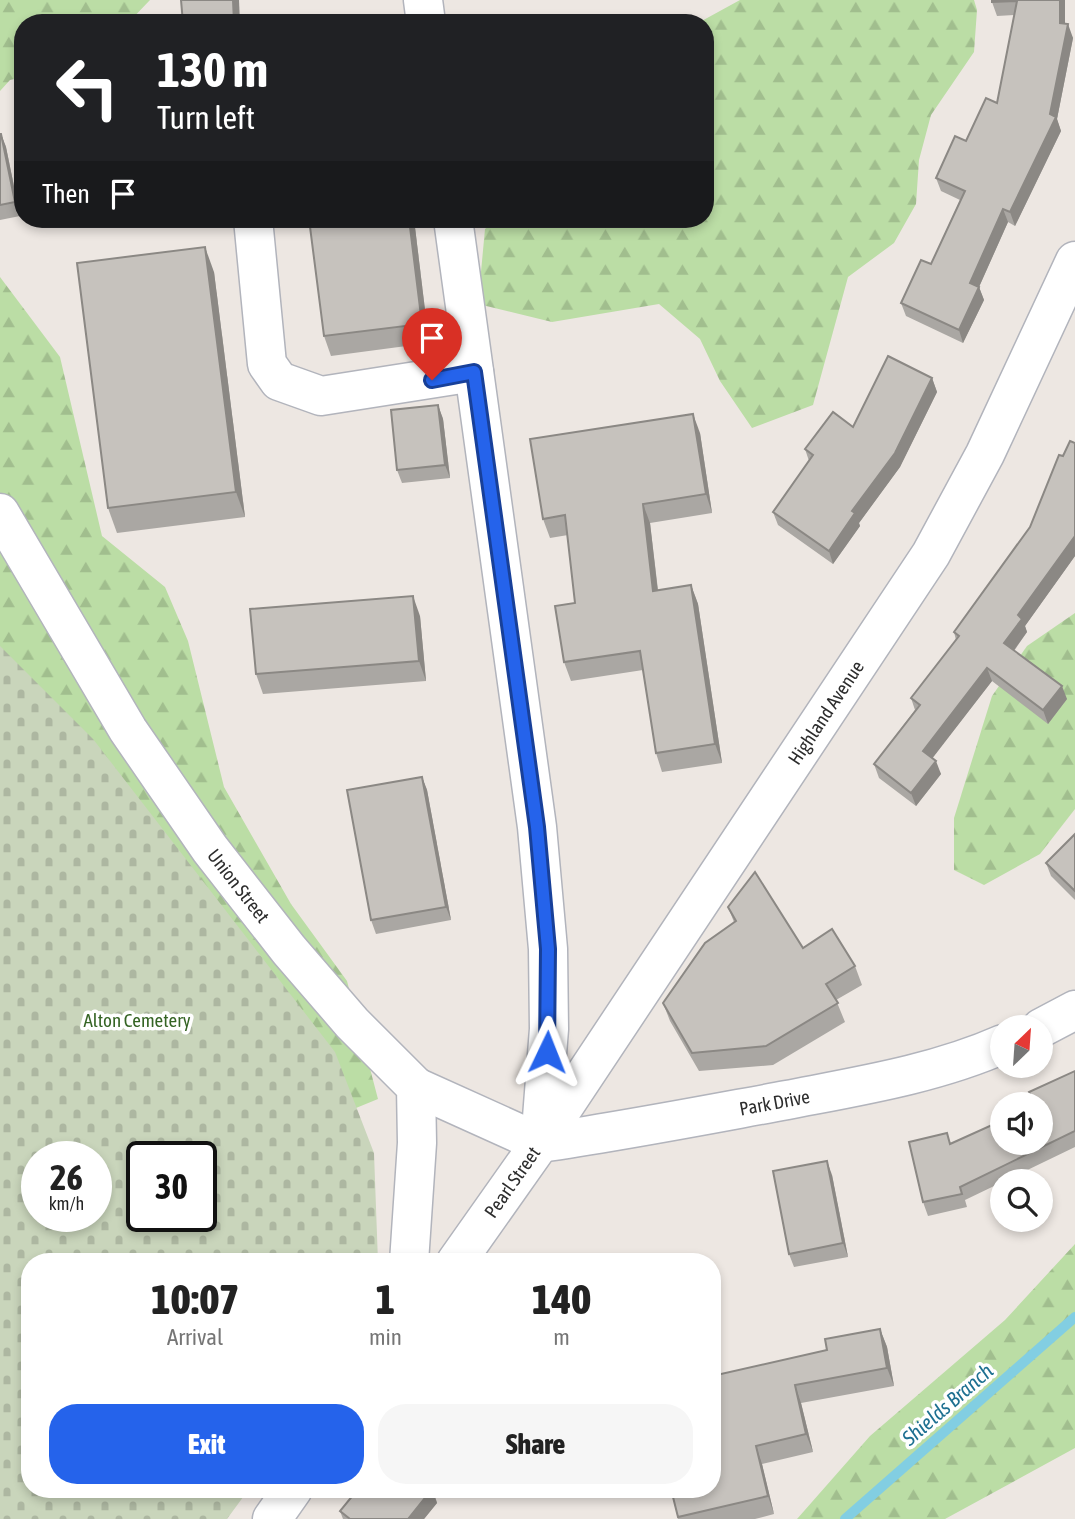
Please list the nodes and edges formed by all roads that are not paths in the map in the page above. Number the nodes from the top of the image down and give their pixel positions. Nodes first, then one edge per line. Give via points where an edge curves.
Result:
1 (254, 228) edge
2 (454, 228) edge
3 (1075, 261) edge
4 (474, 372) junction
5 (0, 513) edge
6 (1075, 1010) edge
7 (1054, 1021) edge
8 (990, 1050) edge
9 (416, 1087) junction
10 (540, 1143) junction
11 (410, 1253) edge
12 (462, 1253) edge
13 (287, 1498) edge
14 (272, 1519) edge

1 - 4 street via 267,365 279,382 321,396
2 - 4 street, Pearl Street
3 - 10 street, Highland Avenue via 985,454 931,554
4 - 10 street, Pearl Street via 537,827 548,949 549,1029
5 - 9 street, Union Street via 128,730 210,849 352,1023
6 - 7 street
8 - 10 street, Park Drive via 919,1072 830,1091
9 - 10 street
9 - 11 street
10 - 12 street, Pearl Street
13 - 14 street

